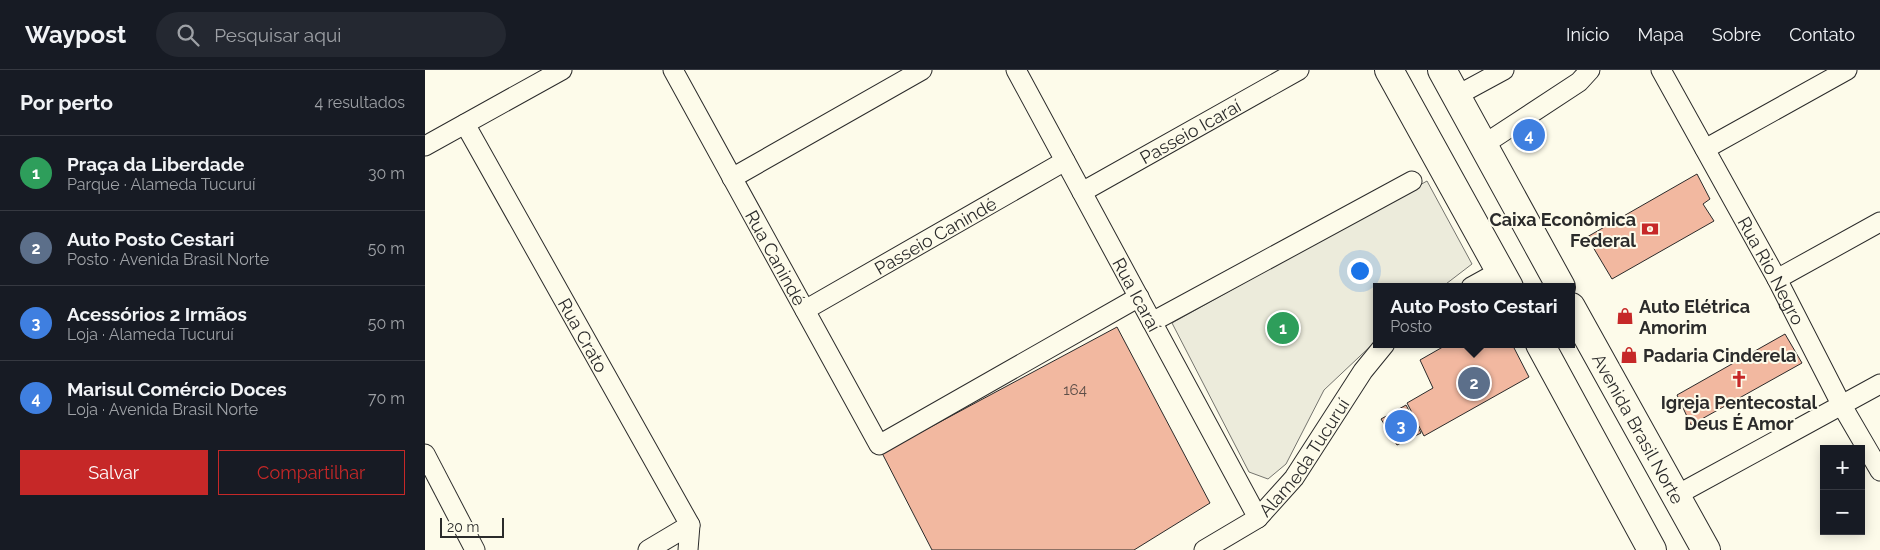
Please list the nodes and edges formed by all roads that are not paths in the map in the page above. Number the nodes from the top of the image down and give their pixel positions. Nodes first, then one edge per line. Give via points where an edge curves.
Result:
1 (562, 70) edge
2 (673, 70) edge
3 (922, 70) edge
4 (1016, 70) edge
5 (1299, 70) edge
6 (1389, 70) edge
7 (1442, 70) edge
8 (1505, 70) edge
9 (1590, 70) edge
10 (1661, 70) edge
11 (1847, 70) edge
12 (1456, 96) junction
13 (465, 124) junction
14 (1483, 145) junction
15 (425, 146) edge
16 (1705, 149) junction
17 (1065, 161) junction
18 (733, 178) junction
19 (1412, 181) dead end
20 (1082, 192) junction
21 (1880, 222) edge
22 (1504, 279) edge
23 (1777, 279) junction
24 (1488, 283) edge
25 (1559, 283) edge
26 (1139, 298) junction
27 (805, 310) junction
28 (1575, 314) edge
29 (1152, 322) junction
30 (1382, 348) edge
31 (1542, 348) edge
32 (1880, 384) edge
33 (1841, 404) junction
34 (425, 454) edge
35 (1880, 471) edge
36 (1675, 496) junction
37 (1258, 518) junction
38 (690, 525) junction
39 (475, 550) edge
40 (648, 550) edge
41 (688, 550) edge
42 (1204, 550) edge
43 (1652, 550) edge
44 (1706, 550) edge

1 - 13 street
2 - 18 street, Rua Canindé
3 - 18 street
4 - 17 street, Rua Icaraí
5 - 20 street, Passeio Icaraí
6 - 22 main road
7 - 12 main road
8 - 12 street
9 - 14 street via 1579,82
10 - 16 street, Rua Rio Negro
11 - 16 street
12 - 14 main road
13 - 15 street
13 - 38 street, Rua Crato
14 - 25 main road
16 - 23 street, Rua Rio Negro
17 - 20 street, Rua Icaraí
17 - 27 street, Passeio Canindé
18 - 27 street, Rua Canindé
19 - 29 street
20 - 26 street, Rua Icaraí
21 - 23 street
22 - 24 street
23 - 33 street, Rua Rio Negro
26 - 27 street, Rua Canindé via 879,445
26 - 29 street, Rua Icaraí
28 - 36 main road, Avenida Brasil Norte
29 - 37 street, Rua Icaraí
30 - 37 street, Alameda Tucuruí via 1363,371 1294,478
31 - 43 main road
32 - 33 street
33 - 35 street, Rua Rio Negro
33 - 36 street
34 - 39 street
36 - 44 main road, Avenida Brasil Norte
37 - 42 street, Alameda Tucuruí
38 - 40 street
38 - 41 street

